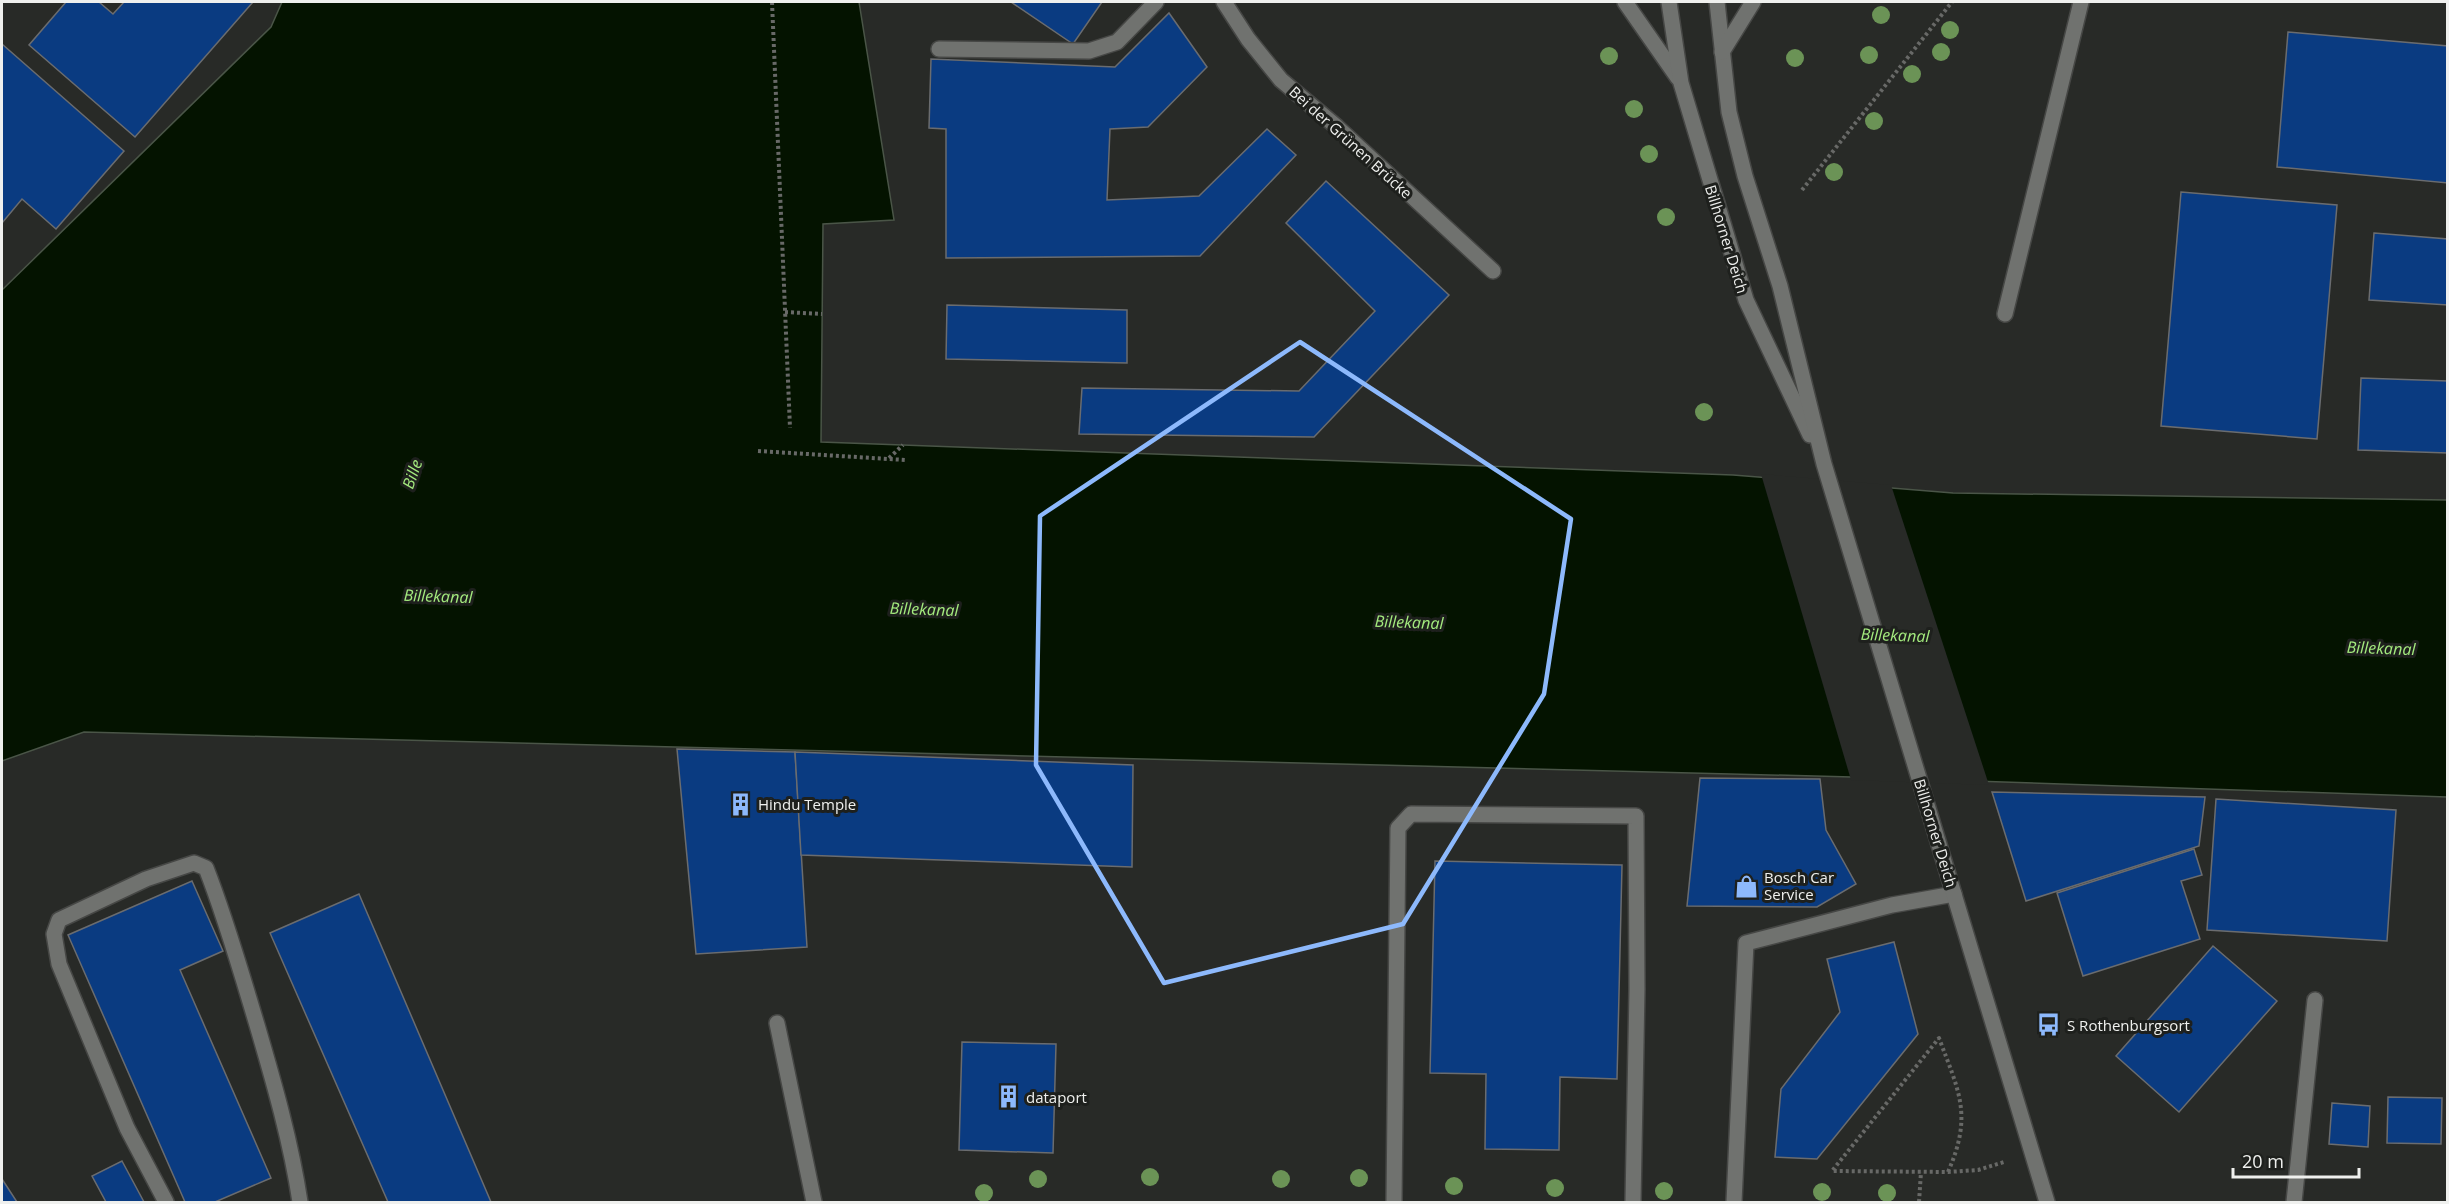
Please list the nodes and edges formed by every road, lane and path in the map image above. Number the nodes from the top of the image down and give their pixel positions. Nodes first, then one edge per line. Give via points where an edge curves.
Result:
1 (772, 2) edge
2 (1156, 2) edge
3 (1224, 2) edge
4 (1625, 2) edge
5 (1669, 2) edge
6 (1717, 2) edge
7 (1754, 2) edge
8 (1952, 2) edge
9 (2081, 2) edge
10 (939, 49) dead end
11 (1722, 52) junction
12 (1681, 83) junction
13 (1802, 190) dead end
14 (1493, 271) dead end
15 (785, 312) junction
16 (822, 314) dead end
17 (2005, 314) dead end
18 (790, 428) dead end
19 (903, 445) dead end
20 (758, 451) dead end
21 (888, 459) junction
22 (905, 460) dead end
23 (1824, 464) junction
24 (1954, 894) junction
25 (2315, 1000) dead end
26 (777, 1023) dead end
27 (1978, 1170) dead end
28 (1921, 1172) junction
29 (1948, 1172) junction
30 (166, 1203) edge
31 (300, 1203) edge
32 (814, 1203) edge
33 (1394, 1203) edge
34 (1633, 1203) edge
35 (1734, 1203) edge
36 (1919, 1203) edge
37 (2047, 1203) edge
38 (2294, 1203) edge

1 - 15 path
2 - 10 street via 1117,42 1089,51
3 - 14 street, Bei der Grünen Brücke via 1281,80
4 - 12 street
5 - 12 street, Billhorner Deich
6 - 11 street, Billhorner Deich
7 - 11 street
8 - 13 path
9 - 17 street
11 - 23 street, Billhorner Deich via 1729,112 1780,286
12 - 23 street, Billhorner Deich via 1746,300
15 - 16 path
15 - 18 path
19 - 21 path
20 - 21 path
21 - 22 path
23 - 24 street, Billhorner Deich
24 - 35 street via 1893,905 1746,943
24 - 37 street, Billhorner Deich
25 - 38 street
26 - 32 street
27 - 29 path
28 - 29 path
28 - 29 path via 1832,1172 1939,1038 1960,1095 1962,1128
28 - 36 path
30 - 31 street via 127,1128 59,964 54,934 58,920 146,879 194,862 206,868 224,914 269,1067
33 - 34 street via 1398,828 1411,814 1636,816

